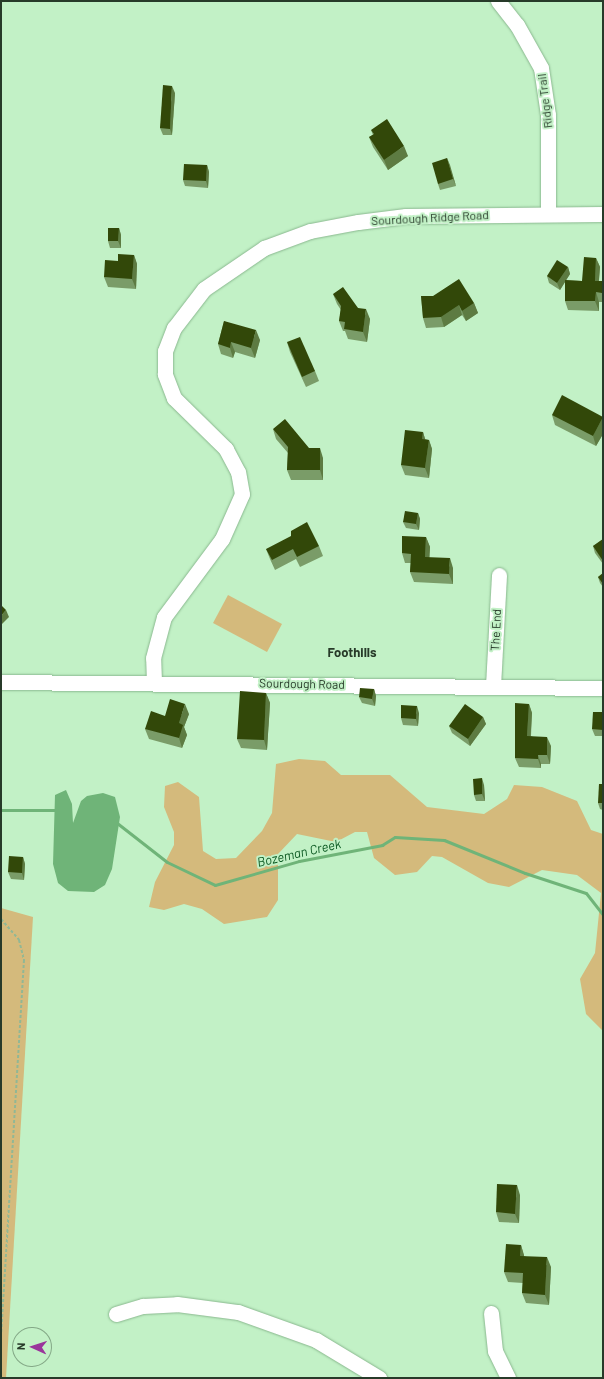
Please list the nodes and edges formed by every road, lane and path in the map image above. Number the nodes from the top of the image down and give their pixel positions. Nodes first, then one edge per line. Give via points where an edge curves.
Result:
1 (498, 1) edge
2 (548, 214) junction
3 (603, 214) edge
4 (498, 575) dead end
5 (1, 682) edge
6 (154, 682) junction
7 (494, 686) junction
8 (603, 688) edge
9 (1, 920) edge
10 (491, 1313) dead end
11 (116, 1314) dead end
12 (1, 1332) edge
13 (379, 1378) edge
14 (508, 1378) edge

1 - 2 street, Ridge Trail via 530,46 541,68 548,115
2 - 3 street, Sourdough Ridge Road
2 - 6 street, Sourdough Ridge Road via 406,216 310,231 243,259 204,289 188,307 165,351 165,374 174,398 226,449 238,472 242,494 222,539 164,617 152,658
4 - 7 street, The End
5 - 6 street, Sourdough Road
6 - 7 street, Sourdough Road
7 - 8 street, Sourdough Road
9 - 12 path via 19,940 24,960
10 - 14 street via 495,1351
11 - 13 street via 144,1306 177,1304 238,1312 316,1340

